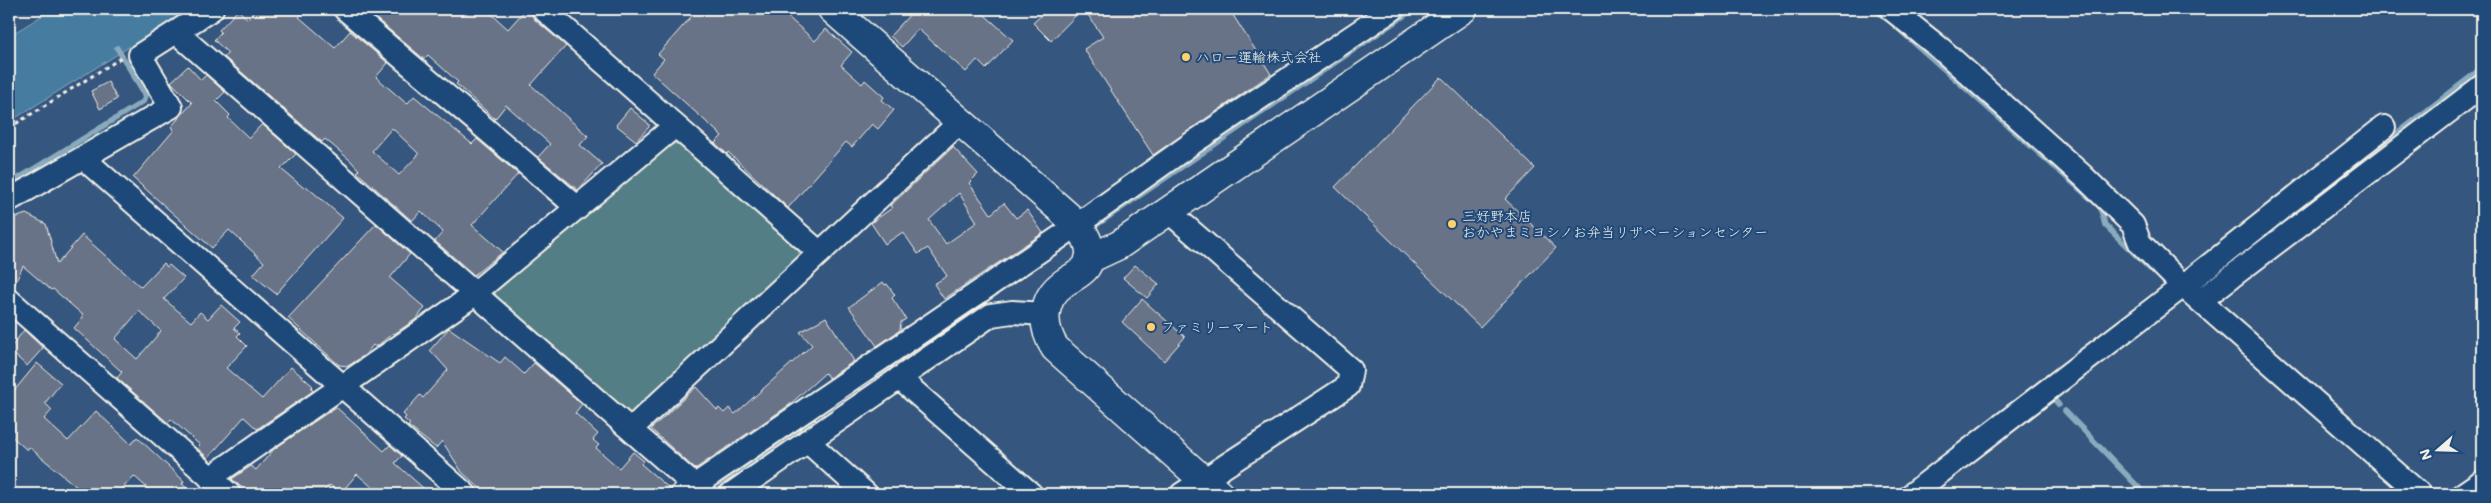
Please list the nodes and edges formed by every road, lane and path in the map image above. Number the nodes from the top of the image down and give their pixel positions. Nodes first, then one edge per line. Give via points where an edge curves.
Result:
1 (212, 9) edge
2 (345, 9) edge
3 (543, 9) edge
4 (832, 9) edge
5 (1393, 9) edge
6 (1463, 9) edge
7 (1891, 9) edge
8 (176, 32) junction
9 (117, 61) dead end
10 (2482, 86) edge
11 (960, 122) junction
12 (675, 126) junction
13 (2384, 127) dead end
14 (9, 128) edge
15 (83, 158) junction
16 (2345, 175) junction
17 (9, 200) edge
18 (578, 208) junction
19 (1168, 211) junction
20 (1083, 237) junction
21 (820, 253) junction
22 (475, 293) junction
23 (2192, 293) junction
24 (9, 300) edge
25 (1044, 314) junction
26 (899, 378) junction
27 (343, 387) junction
28 (631, 429) junction
29 (807, 441) junction
30 (210, 478) junction
31 (2482, 481) edge
32 (1202, 489) edge
33 (695, 491) edge
34 (229, 494) edge
35 (465, 494) edge
36 (731, 494) edge
37 (866, 494) edge
38 (1031, 494) edge
39 (1912, 494) edge
40 (2420, 494) edge
41 (2463, 494) edge

1 - 8 street
2 - 18 street
3 - 12 street
4 - 11 street
5 - 20 street via 1191,144
6 - 19 street
7 - 23 street via 1941,49 2083,176 2133,225 2140,243
8 - 15 street via 140,55 171,107
8 - 22 street
9 - 14 path
10 - 16 street
11 - 20 street
11 - 21 street
12 - 18 street
12 - 21 street
13 - 16 street
15 - 17 street
15 - 27 street
16 - 23 street
18 - 22 street
19 - 20 street via 1119,245
19 - 32 street via 1351,370 1348,386
20 - 25 street via 1086,266 1057,288
20 - 33 street
21 - 28 street
22 - 27 street
22 - 28 street
23 - 39 street
23 - 40 street
24 - 30 street
25 - 26 street via 1012,312 991,316
25 - 32 street via 1049,339 1055,348
26 - 29 street
26 - 38 street
27 - 30 street
27 - 35 street
28 - 33 street
29 - 36 street
29 - 37 street
30 - 34 street
31 - 41 street

